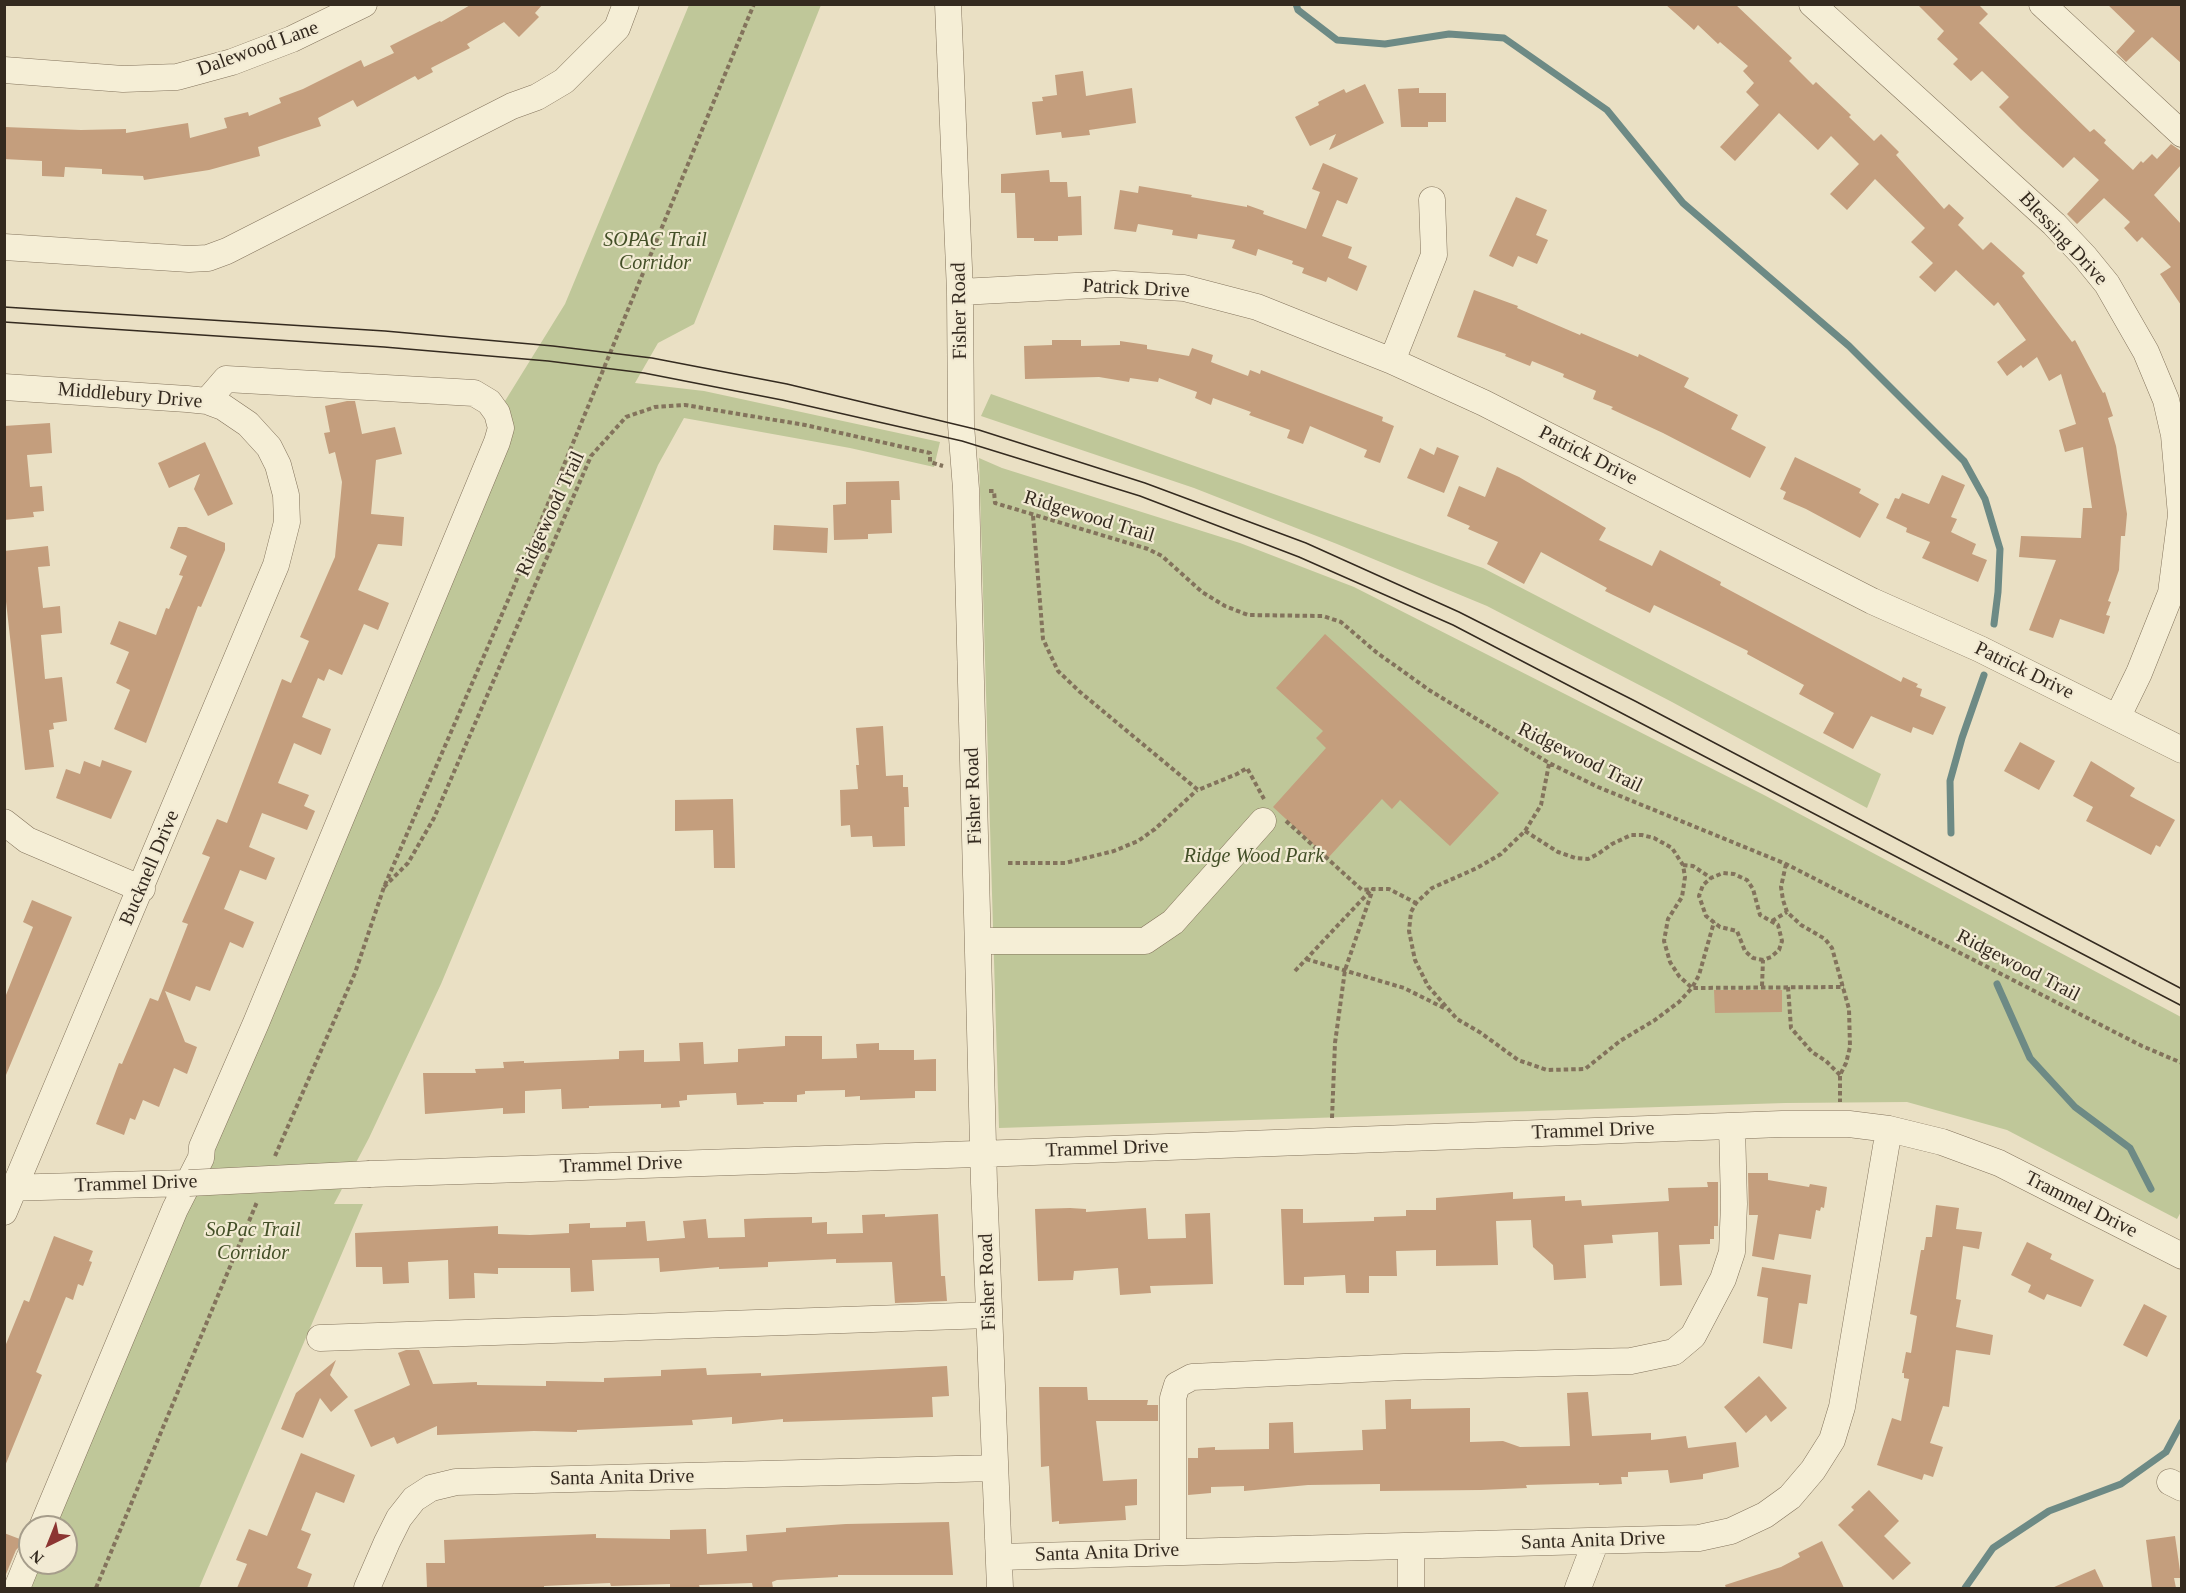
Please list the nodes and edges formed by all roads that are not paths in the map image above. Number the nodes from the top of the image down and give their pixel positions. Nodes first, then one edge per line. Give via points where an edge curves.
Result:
1 (364, 4) edge
2 (626, 4) edge
3 (948, 4) edge
4 (1812, 4) edge
5 (2042, 4) edge
6 (4, 70) edge
7 (2181, 134) edge
8 (1432, 200) dead end
9 (4, 247) edge
10 (960, 292) junction
11 (1392, 361) junction
12 (4, 387) edge
13 (207, 401) junction
14 (2181, 515) edge
15 (287, 522) joint
16 (2118, 717) junction
17 (2181, 750) edge
18 (1271, 814) road end
19 (4, 822) edge
20 (142, 889) junction
21 (979, 941) junction
22 (1732, 1126) junction
23 (1889, 1129) junction
24 (984, 1153) junction
25 (189, 1183) junction
26 (10, 1188) edge
27 (4, 1212) edge
28 (2181, 1256) edge
29 (989, 1315) junction
30 (320, 1338) dead end
31 (994, 1468) junction
32 (47, 1515) edge
33 (1596, 1540) junction
34 (1411, 1546) junction
35 (1173, 1551) junction
36 (999, 1557) junction
37 (367, 1588) edge
38 (1000, 1588) edge
39 (1411, 1588) edge
40 (1578, 1588) edge

1 - 6 street, Dalewood Lane via 292,39 232,62 177,77 123,79
2 - 9 street via 617,28 564,81 227,251 189,259
3 - 10 street, Fisher Road
4 - 14 street, Blessing Drive via 2054,224 2107,284 2146,352 2166,400 2174,435
5 - 7 street
8 - 11 street via 1434,255
10 - 11 street, Patrick Drive via 1114,284 1184,288 1257,307
10 - 21 street, Fisher Road
11 - 16 street, Patrick Drive via 1484,403 1872,601
12 - 13 street, Middlebury Drive
13 - 15 street, Middlebury Drive via 248,424 269,447 286,495
13 - 25 street via 226,379 474,393 489,402 501,428
14 - 16 street, Blessing Drive via 2171,593
15 - 20 street, Bucknell Drive via 276,565
16 - 17 street, Patrick Drive
18 - 21 street via 1173,922 1145,941
19 - 20 street via 27,840
20 - 26 street, Bucknell Drive
21 - 24 street, Fisher Road
22 - 23 street, Trammel Drive via 1849,1124
22 - 24 street, Trammel Drive
22 - 35 street via 1732,1252 1724,1278 1693,1336 1674,1352 1631,1361 1404,1366 1192,1377 1177,1385 1173,1398
23 - 28 street, Trammel Drive via 1942,1142 1999,1163
23 - 33 street, Santa Anita Drive via 1842,1407 1832,1440 1813,1470 1790,1497 1765,1515 1731,1531 1699,1538
24 - 25 street, Trammel Drive, bridge
24 - 29 street, Fisher Road
25 - 26 street, Trammel Drive
25 - 32 street
26 - 27 street, Bucknell Drive
29 - 30 street
29 - 31 street, Fisher Road
31 - 36 street, Fisher Road
31 - 37 street, Santa Anita Drive via 456,1482 431,1488 414,1499 399,1518
33 - 34 street, Santa Anita Drive
33 - 40 street
34 - 35 street, Santa Anita Drive
34 - 39 street
35 - 36 street, Santa Anita Drive
36 - 38 street, Fisher Road

